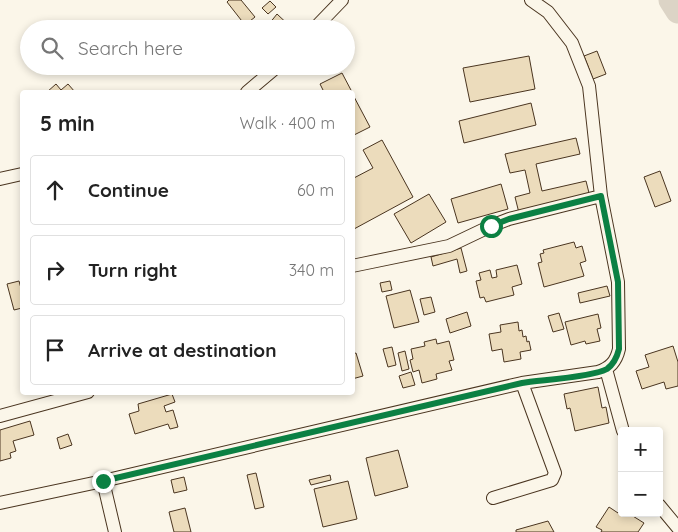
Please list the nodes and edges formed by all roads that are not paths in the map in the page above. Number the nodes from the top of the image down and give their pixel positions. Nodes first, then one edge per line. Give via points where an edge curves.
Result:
1 (342, 0) edge
2 (531, 0) edge
3 (323, 20) edge
4 (267, 75) edge
5 (248, 90) edge
6 (20, 174) edge
7 (0, 179) edge
8 (601, 196) junction
9 (355, 265) edge
10 (606, 369) junction
11 (522, 383) junction
12 (77, 395) edge
13 (0, 416) edge
14 (622, 427) edge
15 (103, 481) junction
16 (493, 498) dead end
17 (0, 503) edge
18 (663, 510) edge
19 (678, 528) edge
20 (115, 532) edge

1 - 3 street
2 - 8 street via 548,12 572,43 589,86
4 - 5 street
6 - 7 street
8 - 9 street via 509,219 449,246
8 - 10 street via 618,282 619,349 617,358
10 - 11 street
10 - 14 street
11 - 15 street
11 - 16 street via 555,473 552,480
12 - 13 street
15 - 17 street
15 - 20 street
18 - 19 street

